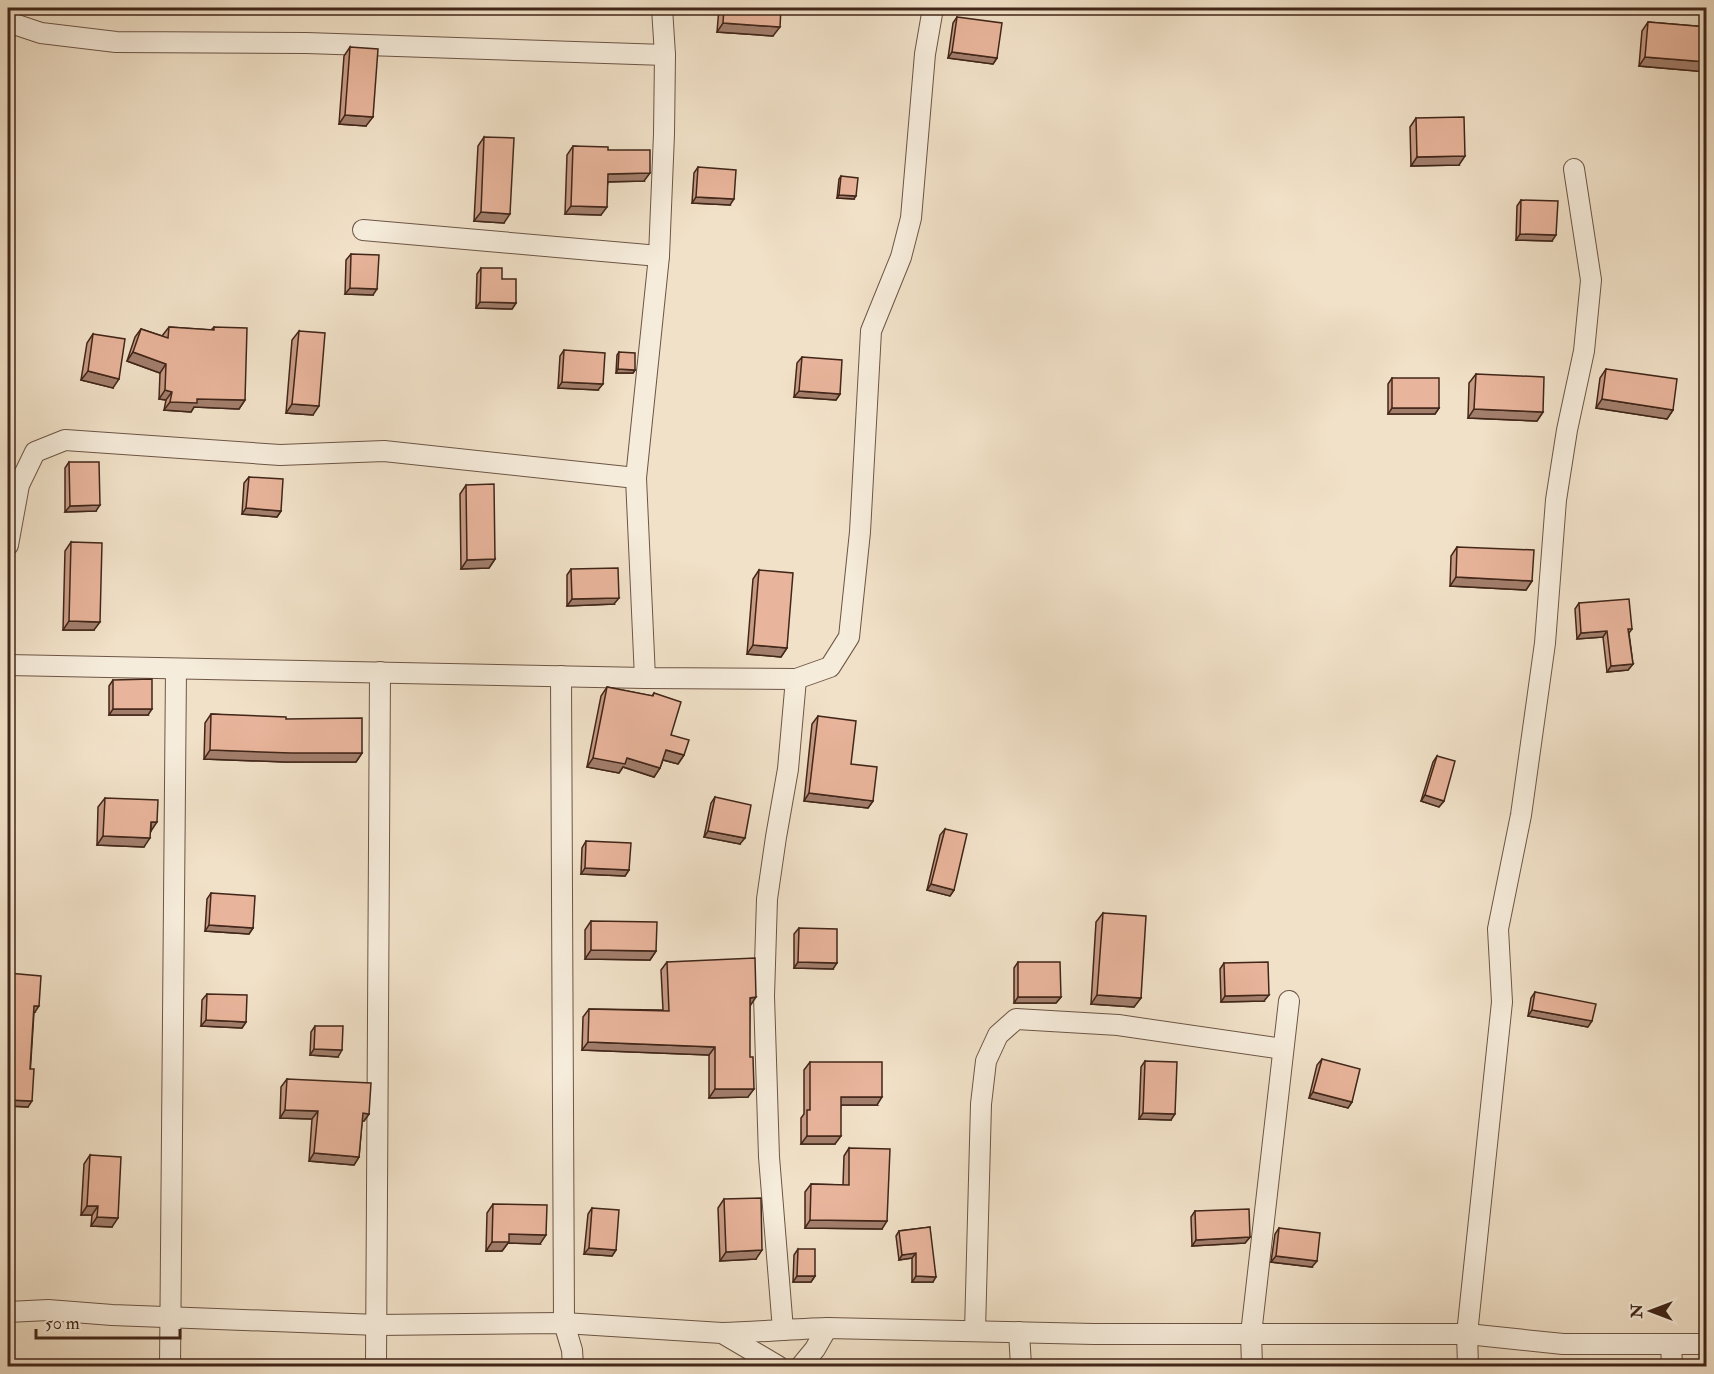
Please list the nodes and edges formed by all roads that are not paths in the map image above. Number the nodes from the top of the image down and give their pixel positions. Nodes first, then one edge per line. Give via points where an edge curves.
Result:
1 (662, 8) edge
2 (933, 8) edge
3 (8, 22) edge
4 (665, 55) junction
5 (1574, 169) dead end
6 (363, 230) dead end
7 (659, 256) junction
8 (636, 478) junction
9 (8, 545) edge
10 (8, 665) edge
11 (176, 669) junction
12 (380, 672) junction
13 (561, 676) junction
14 (645, 678) junction
15 (796, 680) junction
16 (1289, 1001) dead end
17 (1283, 1049) junction
18 (8, 1312) edge
19 (170, 1318) junction
20 (564, 1323) junction
21 (378, 1325) junction
22 (827, 1328) junction
23 (783, 1330) junction
24 (975, 1331) junction
25 (1019, 1332) junction
26 (722, 1333) junction
27 (1251, 1334) junction
28 (1467, 1334) junction
29 (1671, 1344) junction
30 (1707, 1344) edge
31 (170, 1366) edge
32 (376, 1366) edge
33 (573, 1366) edge
34 (778, 1366) edge
35 (801, 1366) edge
36 (1021, 1366) edge
37 (1252, 1366) edge
38 (1468, 1366) edge
39 (1672, 1366) edge

1 - 4 street
2 - 15 street via 925,54 911,218 901,257 871,331 860,532 849,637 830,667
3 - 4 street via 41,33 116,42 306,42
4 - 7 street
5 - 28 street via 1591,280 1584,351 1556,500 1545,643 1522,804 1498,929 1502,1002
6 - 7 street
7 - 8 street
8 - 9 street via 384,451 280,455 65,440 35,452 19,486
8 - 14 street
10 - 11 street
11 - 12 street
11 - 19 street
12 - 13 street
12 - 21 street
13 - 14 street
13 - 20 street
14 - 15 street
15 - 23 street via 788,769 767,899 764,996 769,1157
16 - 17 street
17 - 24 street via 1118,1024 1016,1019 998,1035 986,1061 981,1104
17 - 27 street
18 - 19 street via 48,1310
19 - 21 street
19 - 31 street
20 - 21 street
20 - 26 street
20 - 33 street
21 - 32 street
22 - 23 street
22 - 24 street
22 - 35 street
23 - 26 street
24 - 25 street
25 - 27 street
25 - 36 street
26 - 34 street
27 - 28 street
27 - 37 street
28 - 29 street via 1563,1344
28 - 38 street
29 - 30 street
29 - 39 street

